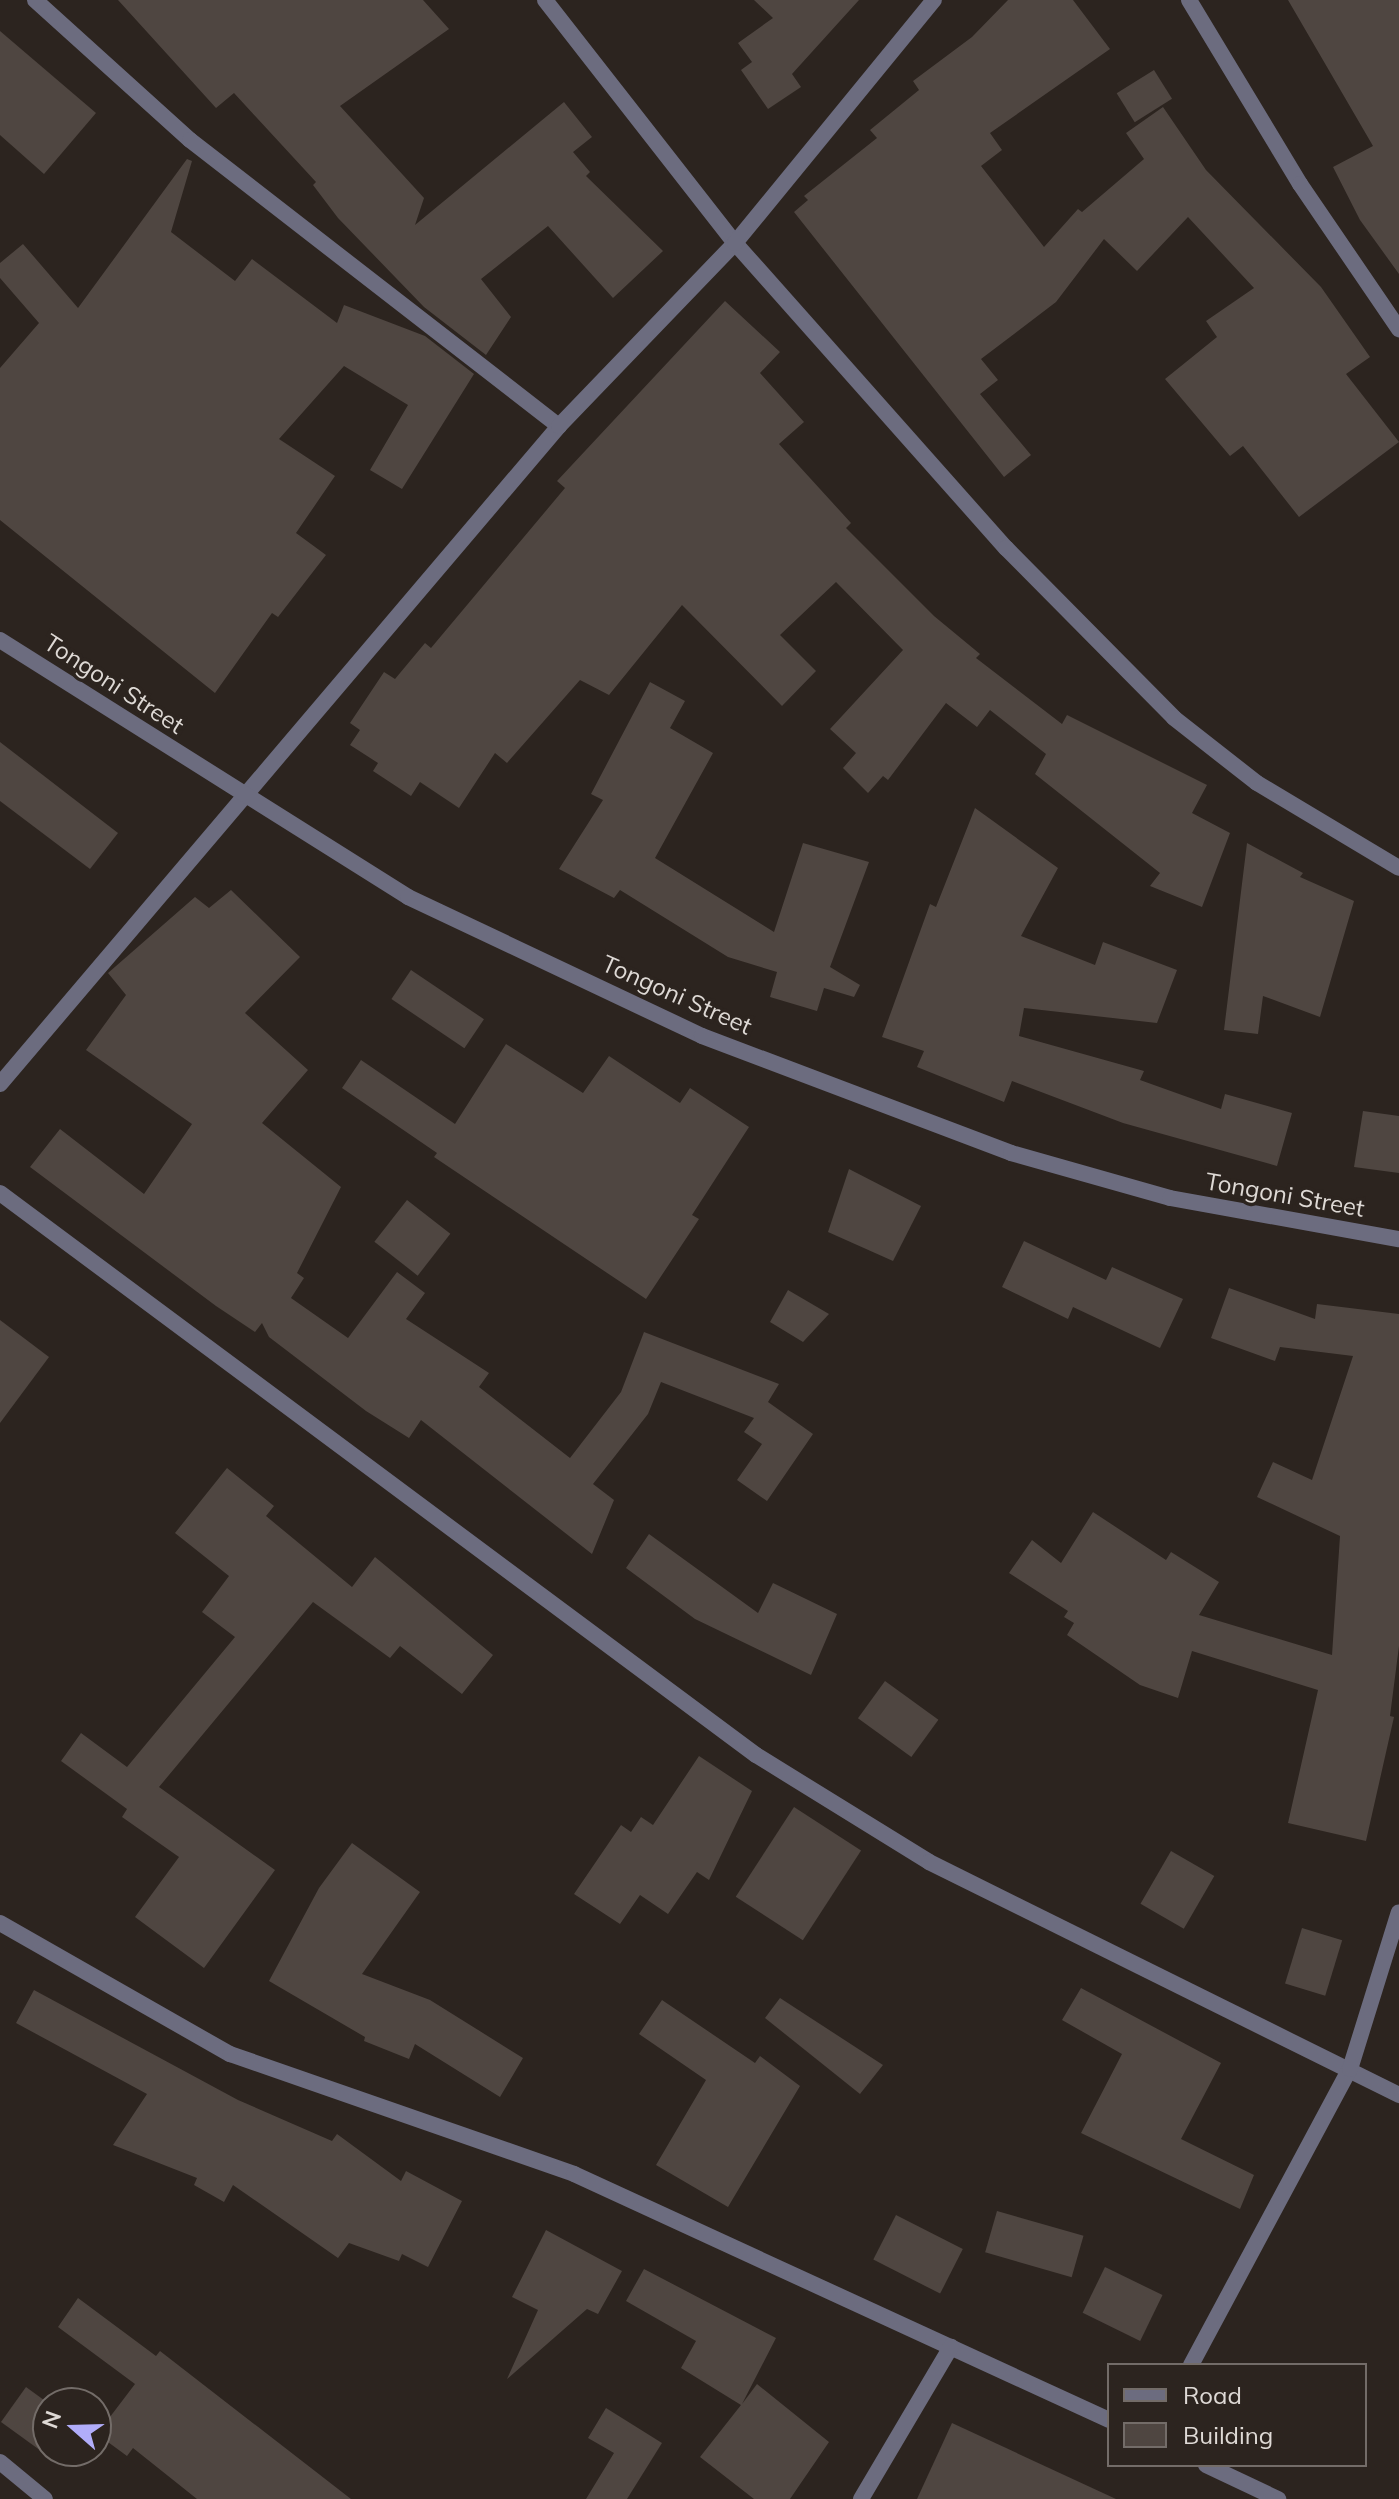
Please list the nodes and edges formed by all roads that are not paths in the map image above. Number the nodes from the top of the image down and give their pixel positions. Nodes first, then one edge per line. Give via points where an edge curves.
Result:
1 (35, 0) edge
2 (545, 0) edge
3 (934, 0) edge
4 (1189, 0) edge
5 (735, 243) junction
6 (1399, 329) edge
7 (559, 426) junction
8 (0, 640) edge
9 (241, 794) junction
10 (1399, 868) edge
11 (0, 1084) edge
12 (0, 1193) edge
13 (1399, 1239) edge
14 (1399, 1912) edge
15 (0, 1923) edge
16 (1350, 2069) junction
17 (1399, 2095) edge
18 (951, 2347) junction
19 (1192, 2363) edge
20 (1107, 2419) edge
21 (0, 2462) edge
22 (1210, 2467) edge
23 (45, 2499) edge
24 (861, 2499) edge
25 (1278, 2499) edge

1 - 7 street via 190,140
2 - 5 street
3 - 5 street
4 - 6 street via 1300,184
5 - 7 street
5 - 10 street via 1006,548 1174,718 1257,783
7 - 9 street
8 - 9 street, Tongoni Street
9 - 11 street
9 - 13 street, Tongoni Street via 408,897 702,1036 1040,1161 1170,1198
12 - 16 street via 756,1755 929,1862
14 - 16 street
15 - 18 street via 230,2054 574,2174
16 - 17 street
16 - 19 street
18 - 20 street
18 - 24 street
21 - 23 street
22 - 25 street

